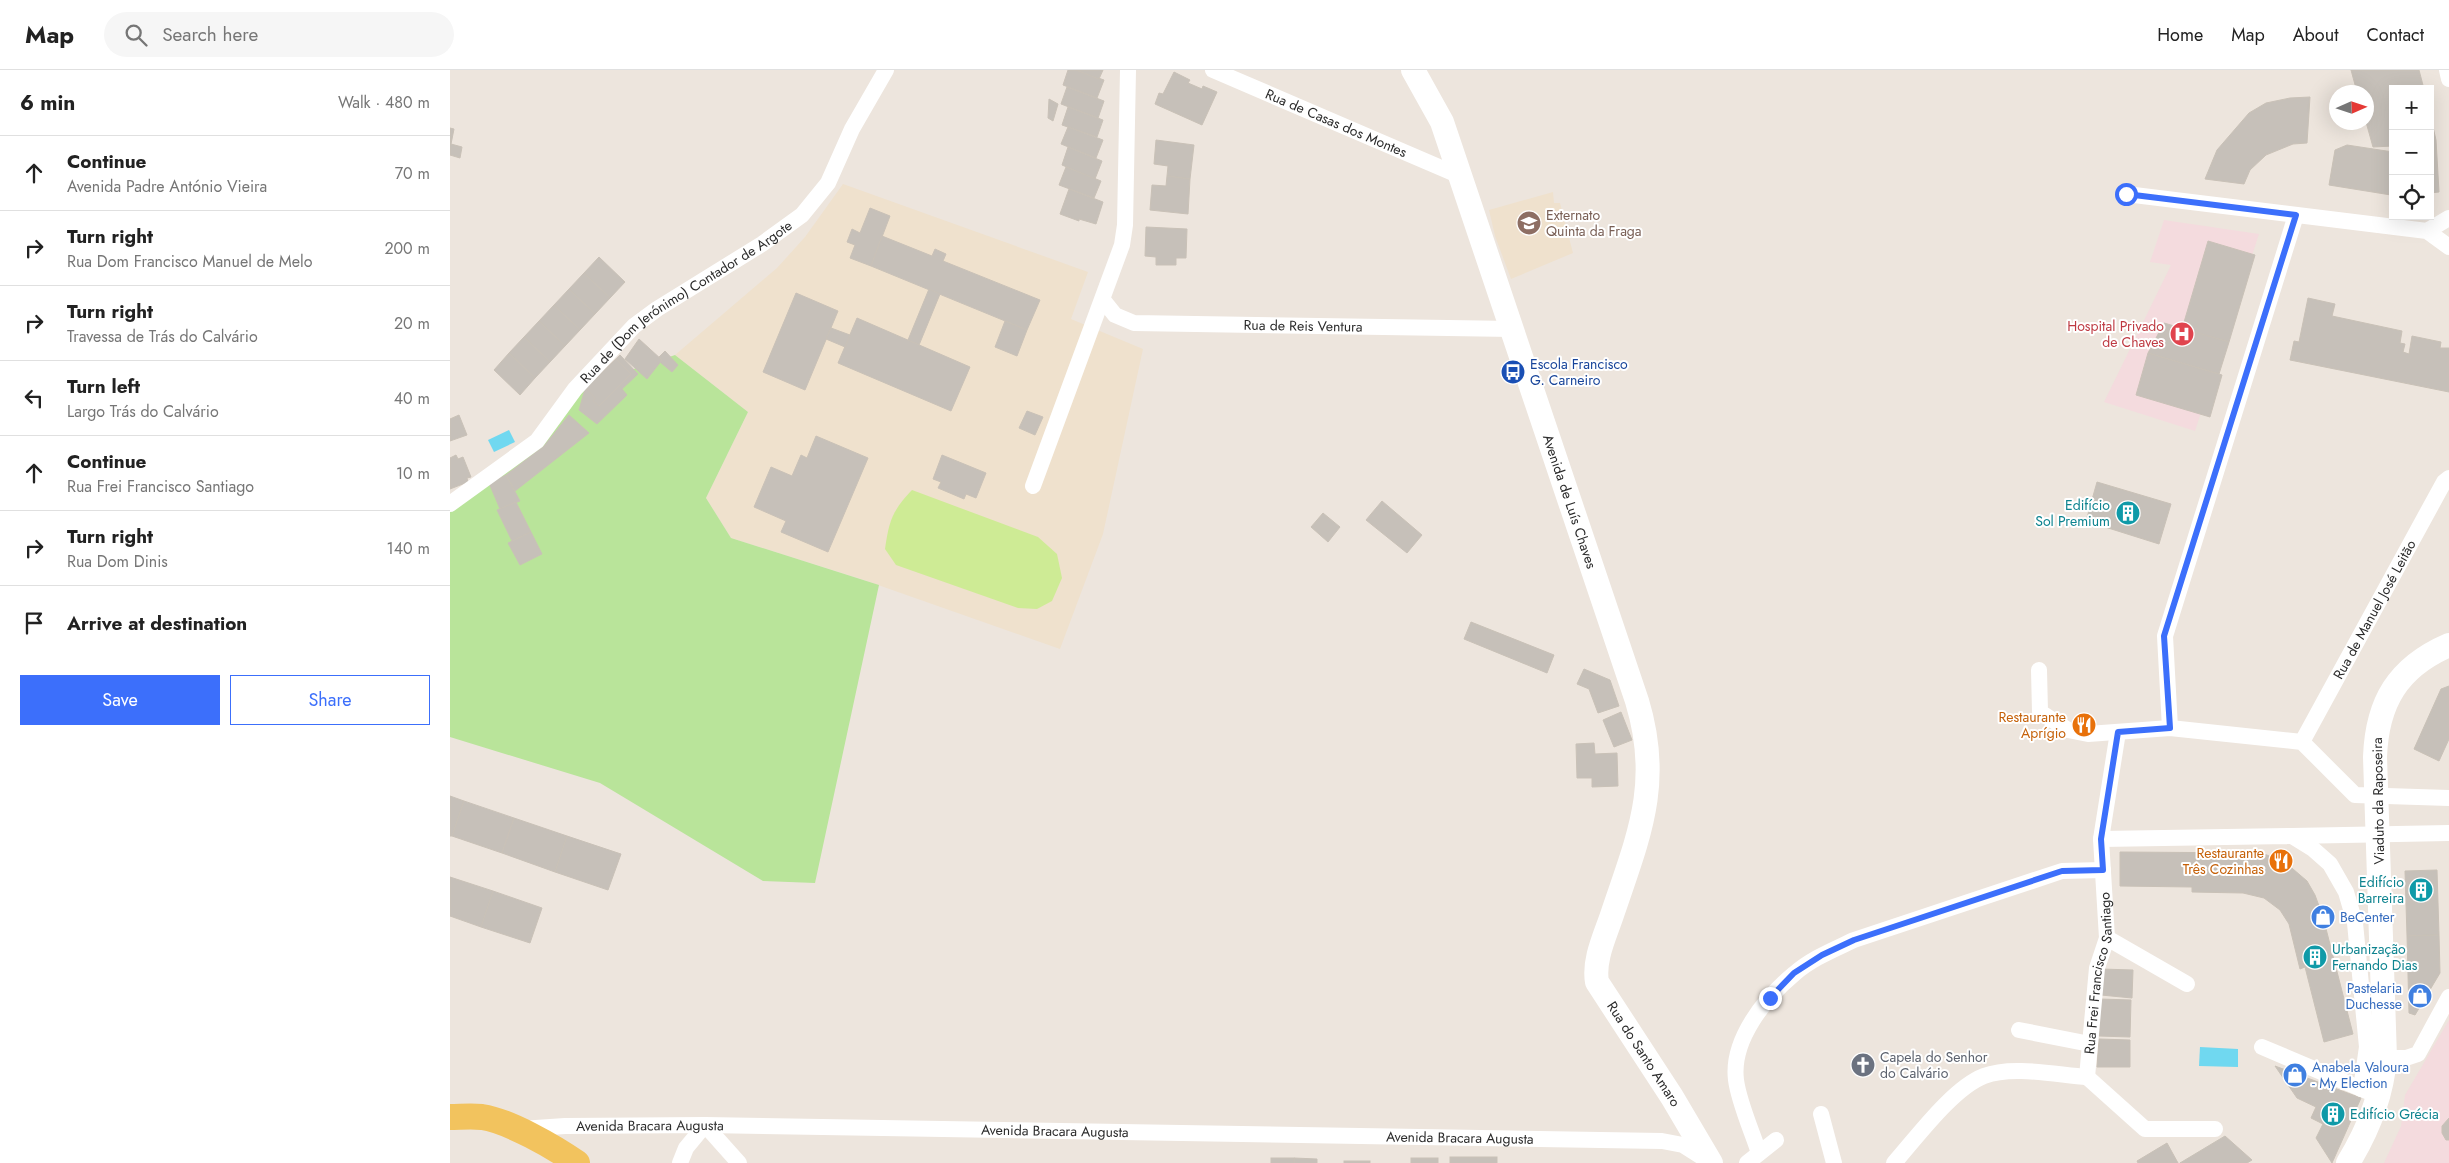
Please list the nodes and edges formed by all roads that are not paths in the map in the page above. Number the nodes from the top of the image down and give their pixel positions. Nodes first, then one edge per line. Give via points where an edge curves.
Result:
1 (886, 70) edge
2 (1128, 70) edge
3 (1213, 70) edge
4 (1413, 70) edge
5 (2447, 70) edge
6 (2449, 79) edge
7 (1460, 176) junction
8 (2126, 194) dead end
9 (2296, 215) junction
10 (2449, 218) edge
11 (2428, 231) junction
12 (2449, 247) edge
13 (1103, 300) junction
14 (1512, 330) junction
15 (2449, 478) edge
16 (1033, 486) dead end
17 (450, 504) edge
18 (2449, 645) edge
19 (2039, 670) dead end
20 (2170, 728) junction
21 (2118, 732) junction
22 (2302, 742) junction
23 (2449, 798) edge
24 (2449, 833) edge
25 (2292, 836) junction
26 (2101, 839) junction
27 (2103, 870) junction
28 (2107, 938) junction
29 (1603, 943) joint
30 (2187, 984) dead end
31 (2449, 996) edge
32 (2019, 1030) dead end
33 (2090, 1044) junction
34 (2262, 1047) dead end
35 (2385, 1052) junction
36 (2087, 1077) junction
37 (2369, 1092) junction
38 (1672, 1097) junction
39 (1821, 1114) dead end
40 (450, 1117) edge
41 (705, 1125) junction
42 (2215, 1128) dead end
43 (516, 1130) junction
44 (1776, 1140) dead end
45 (1662, 1141) junction
46 (1753, 1158) edge
47 (577, 1163) edge
48 (680, 1163) edge
49 (739, 1163) edge
50 (1711, 1163) edge
51 (1834, 1163) edge
52 (1894, 1163) edge
53 (2348, 1163) edge

1 - 17 street, Rua de (Dom Jerónimo) Contador de Argote via 852,128 828,183 802,215 634,326 575,390 536,441
2 - 13 street via 1125,225 1122,245
3 - 7 street, Rua de Casas dos Montes
4 - 7 main road, Avenida de Luís Chaves via 1442,122
5 - 6 street
7 - 14 main road, Avenida de Luís Chaves
8 - 9 street
9 - 11 street
9 - 20 street via 2164,636
10 - 11 street
11 - 12 street
13 - 14 street, Rua de Reis Ventura via 1115,315 1134,323
13 - 16 street
14 - 29 main road, Avenida de Luís Chaves via 1646,734 1648,792 1643,819
15 - 22 street, Rua de Manuel José Leitão
18 - 35 main road, Viaduto da Raposeira via 2420,660 2390,693 2380,717 2375,742
19 - 21 street via 2040,712 2068,730 2088,734
20 - 21 street
20 - 22 street
21 - 26 street, Rua Frei Francisco Santiago
22 - 23 street via 2355,795
24 - 25 street
25 - 26 street
25 - 37 street via 2330,864 2346,892 2355,923 2368,1048
26 - 27 street, Rua Frei Francisco Santiago
27 - 28 street, Rua Frei Francisco Santiago
27 - 46 street via 2062,871 1854,940 1794,973 1770,998 1746,1032 1736,1060 1736,1081
28 - 30 street
28 - 33 street, Rua Frei Francisco Santiago via 2097,968
29 - 38 main road, Rua do Santo Amaro via 1596,969 1599,988
31 - 35 street via 2418,1054 2406,1058
32 - 33 street
33 - 36 street, Rua Frei Francisco Santiago
34 - 37 street
35 - 37 main road, Viaduto da Raposeira
36 - 42 street via 2146,1129
36 - 52 street via 2013,1071 1985,1076 1961,1090
37 - 53 main road, Viaduto da Raposeira via 2366,1129
38 - 45 street via 1677,1126
38 - 50 main road, Rua do Santo Amaro
39 - 51 street
40 - 43 main road, Avenida Bracara Augusta via 483,1118
41 - 43 street, Avenida Bracara Augusta via 565,1126
41 - 45 street, Avenida Bracara Augusta
41 - 48 street via 686,1148
41 - 49 street
43 - 47 main road
44 - 46 street
45 - 50 street, Avenida Bracara Augusta via 1688,1147

